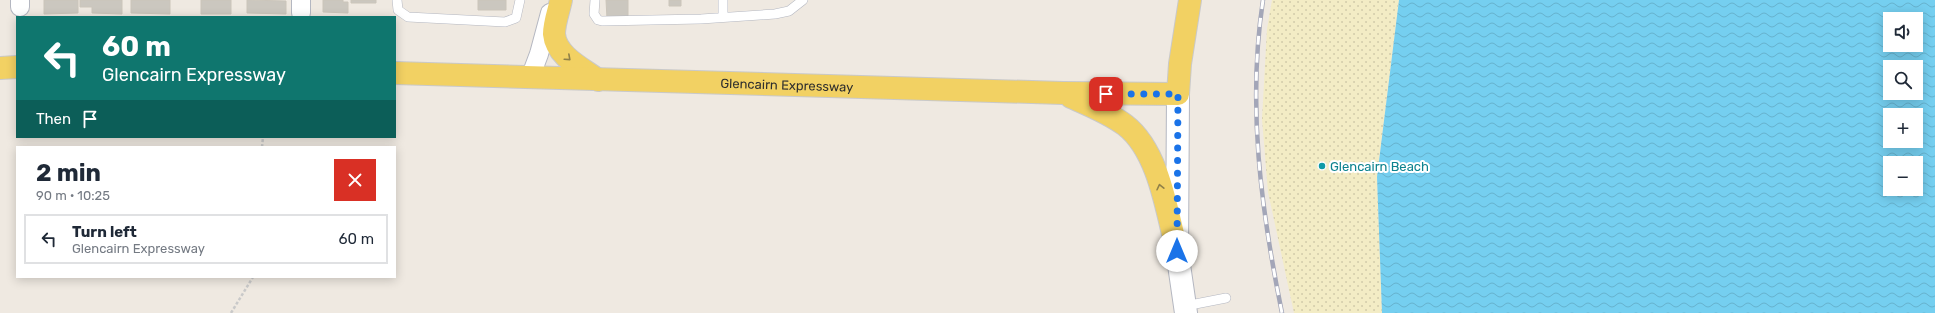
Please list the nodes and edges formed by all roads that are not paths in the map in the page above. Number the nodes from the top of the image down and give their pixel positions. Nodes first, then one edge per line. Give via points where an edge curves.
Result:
1 (397, 0) edge
2 (520, 0) edge
3 (554, 0) edge
4 (561, 0) edge
5 (595, 0) edge
6 (723, 0) edge
7 (803, 0) edge
8 (1190, 0) edge
9 (723, 17) junction
10 (16, 67) edge
11 (0, 68) edge
12 (396, 73) edge
13 (530, 78) junction
14 (598, 80) junction
15 (1063, 93) junction
16 (1178, 94) junction
17 (1177, 251) junction
18 (1226, 298) dead end
19 (1186, 309) edge

1 - 2 lane via 398,10 408,17 505,22 516,18
3 - 13 street
4 -> 14 main road via 554,32 555,40 560,50
5 - 9 lane via 594,14 602,21
6 - 9 lane
7 - 9 lane via 789,11 776,14
8 - 16 main road
10 - 11 main road
12 - 13 main road, Glencairn Expressway
13 - 14 main road, Glencairn Expressway
14 - 15 main road, Glencairn Expressway
15 - 16 main road, Glencairn Expressway
17 -> 15 main road via 1158,177 1141,140 1111,116
16 - 17 main road
17 - 19 main road
18 - 19 lane

